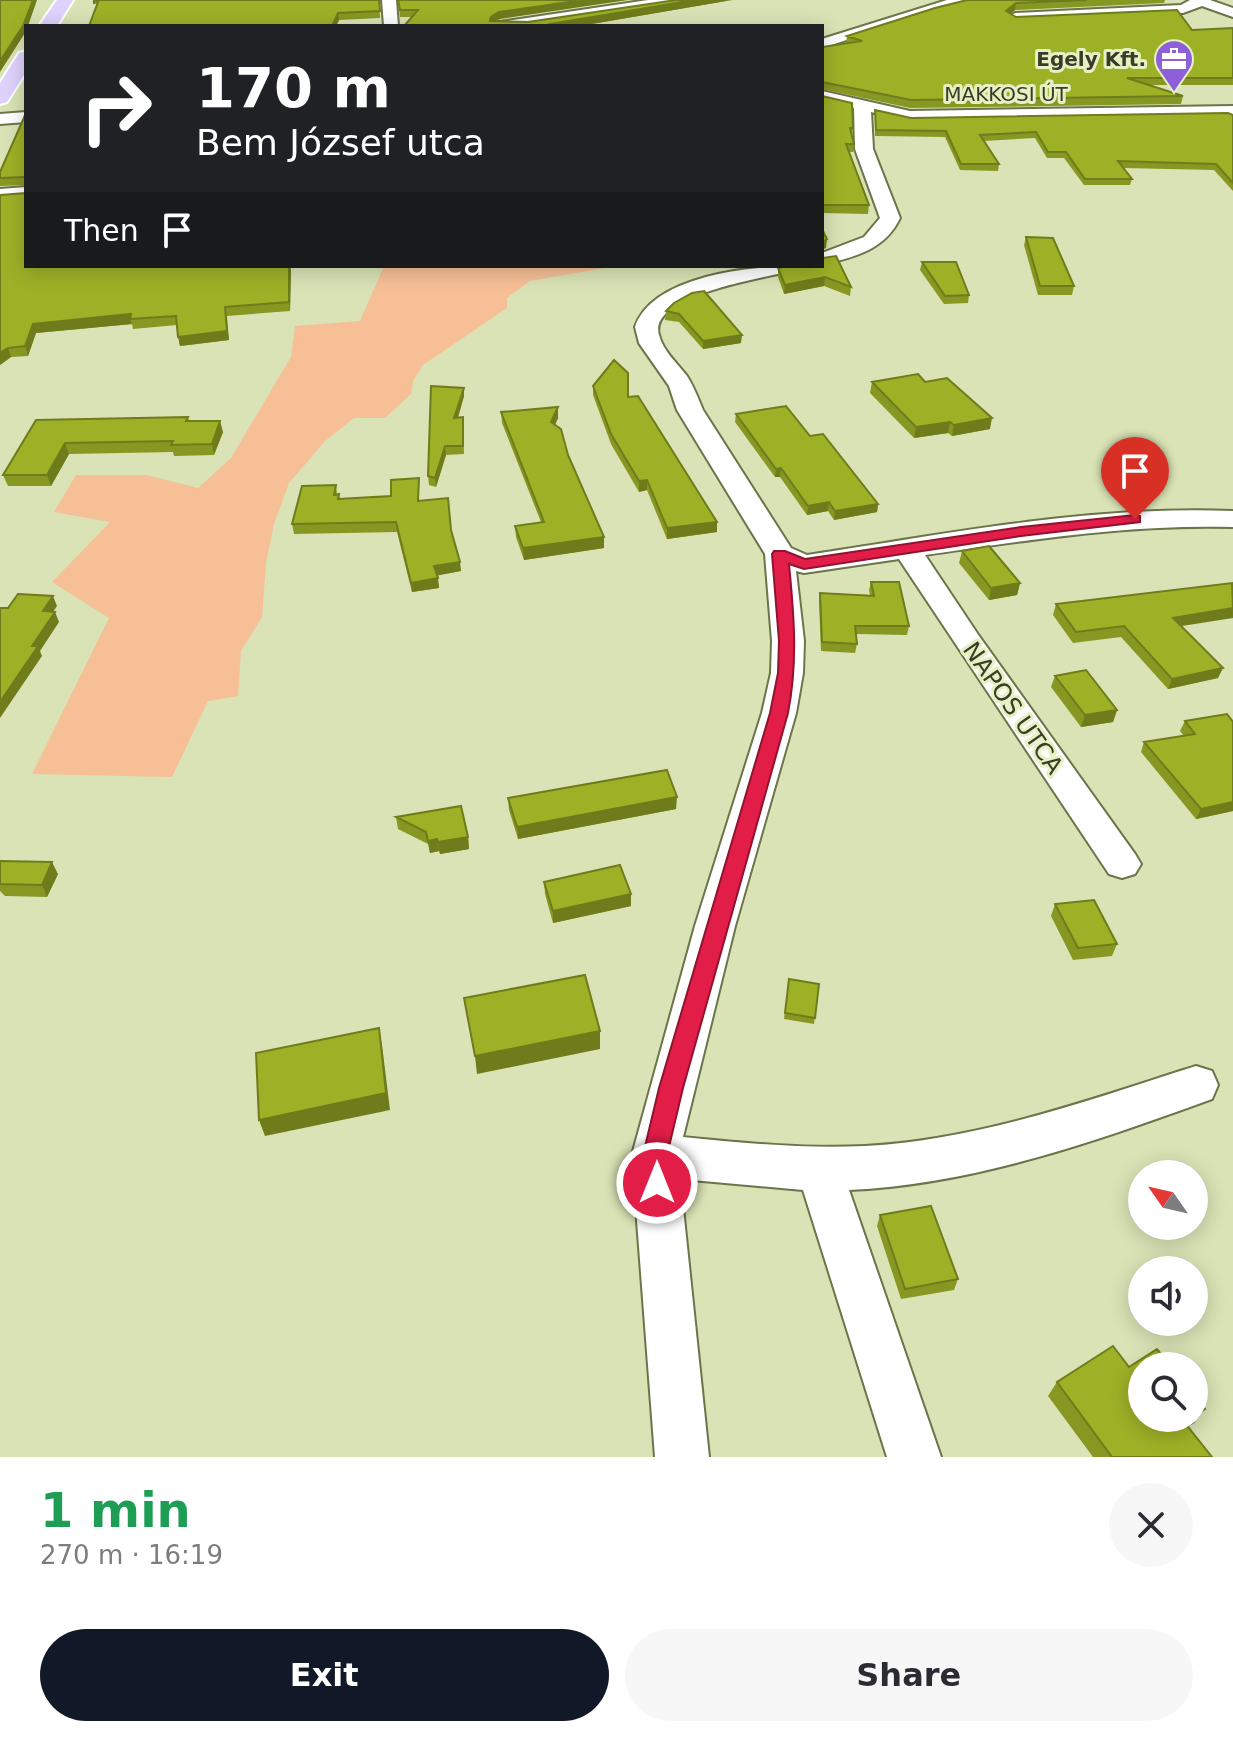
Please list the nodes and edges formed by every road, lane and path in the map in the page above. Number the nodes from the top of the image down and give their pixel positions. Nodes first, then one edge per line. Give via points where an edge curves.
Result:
1 (65, 0) edge
2 (389, 0) edge
3 (675, 0) edge
4 (962, 0) edge
5 (1197, 0) edge
6 (1233, 13) edge
7 (1015, 17) edge
8 (49, 24) edge
9 (391, 24) edge
10 (513, 24) edge
11 (824, 43) edge
12 (24, 63) edge
13 (825, 93) edge
14 (0, 98) edge
15 (862, 106) junction
16 (1233, 111) edge
17 (24, 117) edge
18 (0, 119) edge
19 (24, 193) edge
20 (0, 195) edge
21 (824, 258) edge
22 (782, 268) edge
23 (1233, 519) edge
24 (907, 549) junction
25 (780, 554) junction
26 (1122, 864) dead end
27 (1196, 1085) dead end
28 (655, 1155) junction
29 (819, 1169) junction
30 (682, 1457) edge
31 (914, 1457) edge

1 - 8 main road
2 - 9 street
3 - 10 street
4 - 11 street
5 - 6 street
5 - 7 street via 1183,9
12 - 14 main road
13 - 15 street, MAKKOSI ÚT
15 - 16 street, MAKKOSI ÚT via 928,117
15 - 21 street via 864,149 890,218 865,244
17 - 18 street
19 - 20 street
22 - 25 street via 669,298 650,314 646,327 690,410
23 - 24 street via 1100,521
24 - 25 street via 804,564
24 - 26 street, NAPOS UTCA
25 - 28 street via 788,641 779,713 715,926
27 - 29 street via 1030,1140 929,1161
28 - 29 street
28 - 30 street
29 - 31 street

